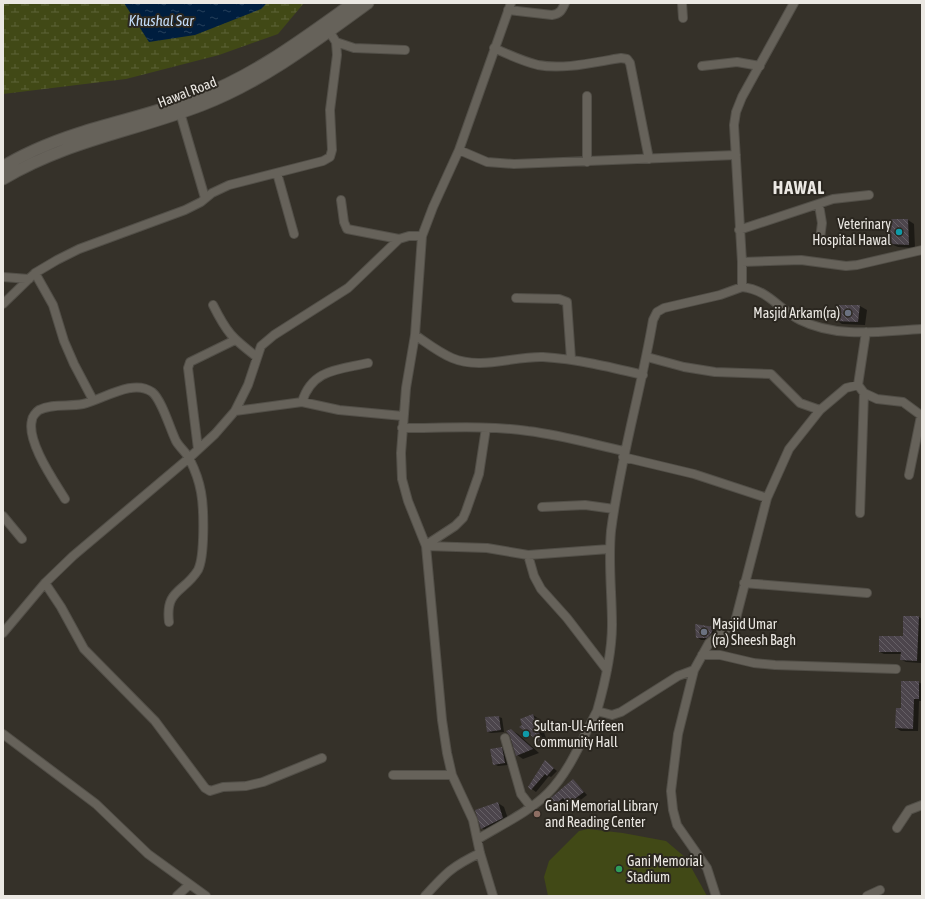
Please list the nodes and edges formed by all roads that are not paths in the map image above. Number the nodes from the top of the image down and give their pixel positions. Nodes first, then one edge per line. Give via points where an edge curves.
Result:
1 (353, 3) edge
2 (368, 3) edge
3 (565, 3) edge
4 (682, 3) edge
5 (794, 3) edge
6 (509, 7) edge
7 (683, 18) dead end
8 (327, 28) junction
9 (336, 42) junction
10 (494, 48) junction
11 (405, 50) dead end
12 (702, 66) dead end
13 (760, 66) junction
14 (587, 96) dead end
15 (179, 108) junction
16 (459, 150) junction
17 (736, 155) junction
18 (649, 159) junction
19 (587, 162) junction
20 (3, 167) edge
21 (277, 173) junction
22 (3, 179) edge
23 (869, 195) dead end
24 (205, 198) junction
25 (341, 200) dead end
26 (819, 205) junction
27 (739, 230) junction
28 (294, 234) dead end
29 (422, 236) junction
30 (399, 239) junction
31 (820, 239) dead end
32 (922, 250) edge
33 (742, 262) junction
34 (35, 273) junction
35 (3, 277) edge
36 (29, 279) junction
37 (742, 287) junction
38 (516, 298) dead end
39 (3, 304) edge
40 (213, 305) dead end
41 (922, 329) edge
42 (866, 332) junction
43 (415, 335) junction
44 (235, 340) junction
45 (257, 357) junction
46 (647, 357) junction
47 (571, 359) junction
48 (368, 363) dead end
49 (643, 375) junction
50 (858, 385) junction
51 (864, 393) junction
52 (93, 400) junction
53 (302, 402) junction
54 (820, 410) junction
55 (235, 411) junction
56 (403, 416) junction
57 (922, 416) edge
58 (402, 428) junction
59 (486, 428) junction
60 (198, 449) junction
61 (624, 454) junction
62 (190, 458) junction
63 (909, 475) dead end
64 (766, 498) junction
65 (65, 499) dead end
66 (542, 508) dead end
67 (614, 509) junction
68 (860, 513) dead end
69 (3, 516) edge
70 (22, 539) dead end
71 (426, 545) junction
72 (609, 549) junction
73 (528, 555) junction
74 (45, 583) junction
75 (744, 583) junction
76 (867, 593) dead end
77 (169, 622) dead end
78 (3, 633) edge
79 (702, 655) junction
80 (896, 669) dead end
81 (607, 670) junction
82 (694, 670) junction
83 (597, 711) junction
84 (3, 734) edge
85 (505, 738) dead end
86 (322, 758) dead end
87 (393, 775) dead end
88 (452, 775) junction
89 (922, 805) edge
90 (531, 807) junction
91 (897, 828) dead end
92 (478, 839) junction
93 (480, 853) junction
94 (189, 885) junction
95 (880, 890) dead end
96 (177, 896) edge
97 (206, 896) edge
98 (426, 896) edge
99 (493, 896) edge
100 (716, 896) edge
101 (867, 896) edge

1 - 8 main road, Hawal Road
2 - 8 main road, Hawal Road
3 - 6 street via 563,10 552,15
4 - 7 street
5 - 13 street
6 - 10 street
8 - 9 street
8 - 15 main road, Hawal Road via 252,80 204,104
9 - 11 street via 358,49
9 - 21 street via 337,55 330,110 330,157
10 - 16 street
10 - 18 street via 539,65 560,66 627,59 630,63
12 - 13 street via 737,62
13 - 17 street via 736,112
14 - 19 street
15 - 20 main road, Hawal Road via 61,139
15 - 22 main road, Hawal Road via 48,155
15 - 24 street
16 - 19 street via 487,162
16 - 29 street
17 - 18 street
17 - 27 street
18 - 19 street
21 - 24 street via 229,185
21 - 28 street
23 - 26 street via 840,197
24 - 34 street via 186,210 79,249
25 - 30 street via 347,229
26 - 27 street
26 - 31 street via 822,222
27 - 33 street
29 - 30 street
29 - 43 street
30 - 45 street via 348,288 274,335 261,346
32 - 33 street via 857,265 801,260
33 - 37 street
34 - 36 street
34 - 52 street via 53,305 64,341
35 - 36 street
36 - 39 street
37 - 42 street via 753,288 766,295 811,325 837,331
37 - 46 street via 657,312 653,320
38 - 47 street via 560,299 567,302
40 - 44 street via 224,329
41 - 42 street
42 - 50 street
43 - 47 street via 436,350 466,362 541,357
43 - 56 street
44 - 45 street
44 - 60 street via 190,362 188,368
45 - 55 street via 248,385
46 - 49 street
46 - 54 street via 715,372 771,374 800,403
47 - 49 street
48 - 53 street via 319,376 305,390
49 - 61 street
50 - 51 street
50 - 54 street via 846,388
51 - 57 street via 877,399 903,402
51 - 68 street
52 - 62 street via 129,388 152,392 177,442
52 - 65 street via 86,404 48,407 37,411 32,420 36,449
53 - 55 street
53 - 56 street via 339,410
54 - 64 street via 789,450
55 - 60 street
56 - 58 street
57 - 63 street
58 - 59 street
58 - 71 street via 402,479 408,502
59 - 61 street via 526,430 560,436
59 - 71 street via 479,474 463,518
60 - 62 street
61 - 64 street
61 - 67 street
62 - 74 street via 93,538
62 - 77 street via 201,493 202,555 198,569 170,600 167,610
64 - 75 street
66 - 67 street via 585,505
67 - 72 street
69 - 70 street
71 - 73 street via 487,548
71 - 88 street via 442,720
72 - 73 street
72 - 81 street via 612,625
73 - 81 street via 541,589
74 - 78 street
74 - 86 street via 84,649 155,721 205,788 210,791 263,782
75 - 76 street
75 - 79 street via 735,622 709,643
79 - 80 street via 720,655 775,665
79 - 82 street
81 - 83 street
82 - 83 street via 678,676 621,712 612,714
82 - 100 street via 678,734 671,791 677,824 707,868
83 - 90 street via 565,770 548,793
84 - 94 street via 96,804 148,854
85 - 90 street via 521,794
87 - 88 street
88 - 92 street via 474,820
89 - 91 street via 909,810
90 - 92 street
92 - 93 street
93 - 98 street via 445,873
93 - 99 street
94 - 96 street
94 - 97 street
95 - 101 street

